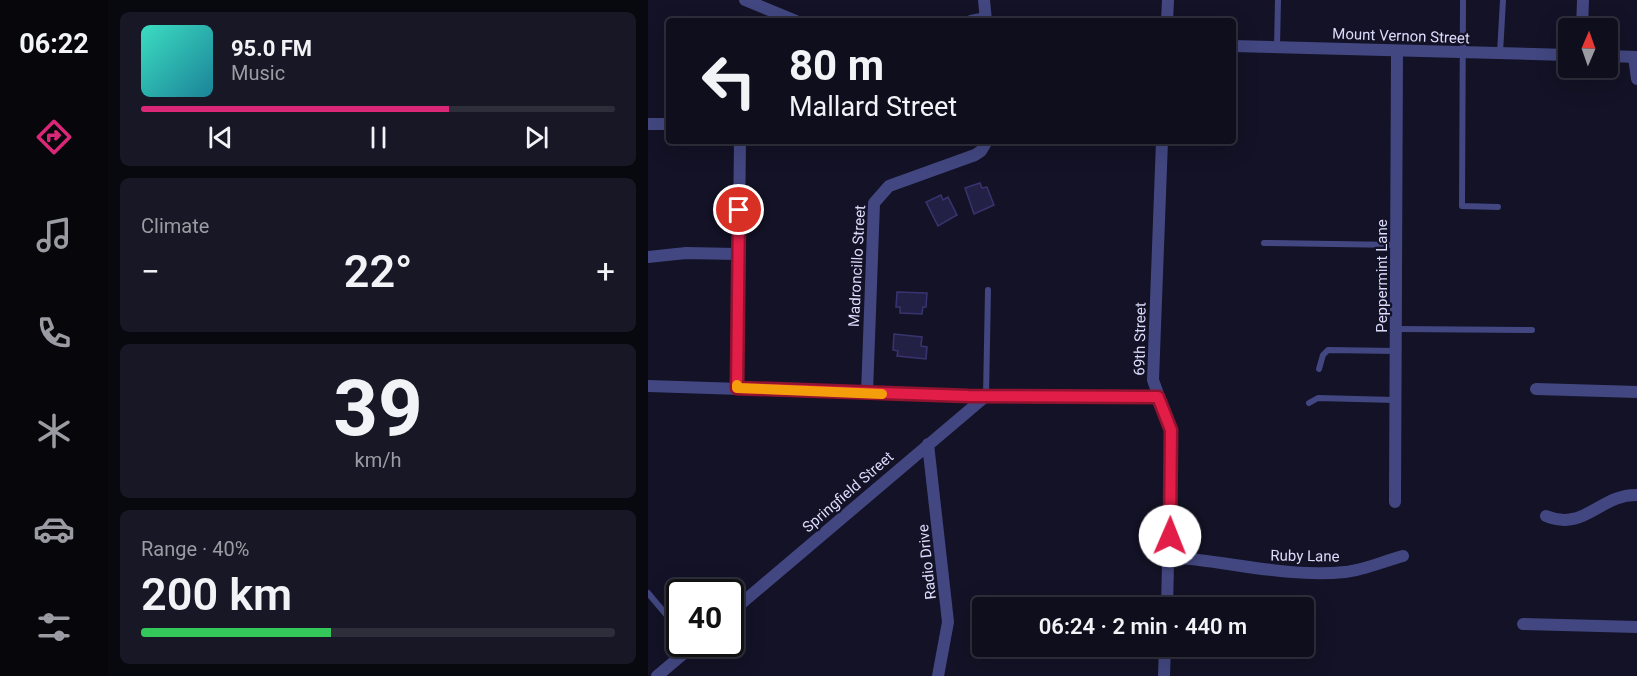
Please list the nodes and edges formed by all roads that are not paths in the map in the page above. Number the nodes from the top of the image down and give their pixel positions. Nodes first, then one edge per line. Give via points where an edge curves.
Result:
1 (745, 0) edge
2 (984, 0) edge
3 (1168, 0) edge
4 (1278, 0) edge
5 (1463, 0) edge
6 (1503, 0) edge
7 (1582, 0) edge
8 (789, 18) edge
9 (986, 18) edge
10 (1167, 18) edge
11 (1582, 18) edge
12 (1236, 46) edge
13 (1277, 47) junction
14 (1397, 51) junction
15 (1461, 53) junction
16 (1500, 54) junction
17 (1558, 55) edge
18 (1618, 56) edge
19 (1636, 57) edge
20 (1637, 79) edge
21 (648, 124) edge
22 (666, 124) edge
23 (740, 144) edge
24 (985, 144) edge
25 (1162, 144) edge
26 (1498, 207) dead end
27 (1264, 243) dead end
28 (1398, 245) junction
29 (737, 254) junction
30 (648, 257) edge
31 (988, 291) dead end
32 (1397, 328) junction
33 (1532, 330) dead end
34 (1396, 351) junction
35 (1319, 369) dead end
36 (648, 386) edge
37 (737, 388) junction
38 (1536, 389) dead end
39 (1637, 392) edge
40 (867, 393) junction
41 (986, 396) junction
42 (1158, 397) junction
43 (1396, 400) junction
44 (1309, 403) dead end
45 (928, 444) junction
46 (1637, 495) edge
47 (1395, 502) dead end
48 (1546, 516) dead end
49 (1403, 556) dead end
50 (1170, 557) junction
51 (648, 593) edge
52 (1168, 597) edge
53 (744, 601) edge
54 (666, 614) edge
55 (1523, 624) dead end
56 (1637, 627) edge
57 (678, 657) edge
58 (1165, 657) edge
59 (657, 676) edge
60 (938, 676) edge
61 (1164, 676) edge

1 - 8 street
2 - 9 street
3 - 10 street
4 - 13 lane
5 - 15 lane
6 - 16 lane
7 - 11 street
12 - 13 street, Mount Vernon Street
13 - 14 street, Mount Vernon Street
14 - 15 street, Mount Vernon Street
14 - 28 street, Peppermint Lane
15 - 16 street, Mount Vernon Street
15 - 26 lane via 1462,206
16 - 17 street, Mount Vernon Street
18 - 19 street
19 - 20 street
21 - 22 street
23 - 29 street
24 - 40 street, Madroncillo Street via 975,155 889,186 874,203
25 - 42 street, 69th Street via 1153,380
27 - 28 lane
28 - 32 street, Peppermint Lane
29 - 30 street
29 - 37 street
31 - 41 lane
32 - 33 lane
32 - 34 street, Peppermint Lane
34 - 35 lane via 1328,350
34 - 43 street, Peppermint Lane
36 - 37 street
37 - 40 street
38 - 39 street
40 - 41 street
41 - 42 street
41 - 45 street, Springfield Street
42 - 50 street, 69th Street via 1171,430
43 - 44 lane via 1318,398
43 - 47 street, Peppermint Lane
45 - 53 street, Springfield Street
45 - 60 street, Radio Drive via 948,622
46 - 48 street via 1607,501 1569,522
49 - 50 street, Ruby Lane via 1345,572 1269,571 1217,560
50 - 52 street, 69th Street
51 - 54 lane
55 - 56 street
57 - 59 street
58 - 61 street

